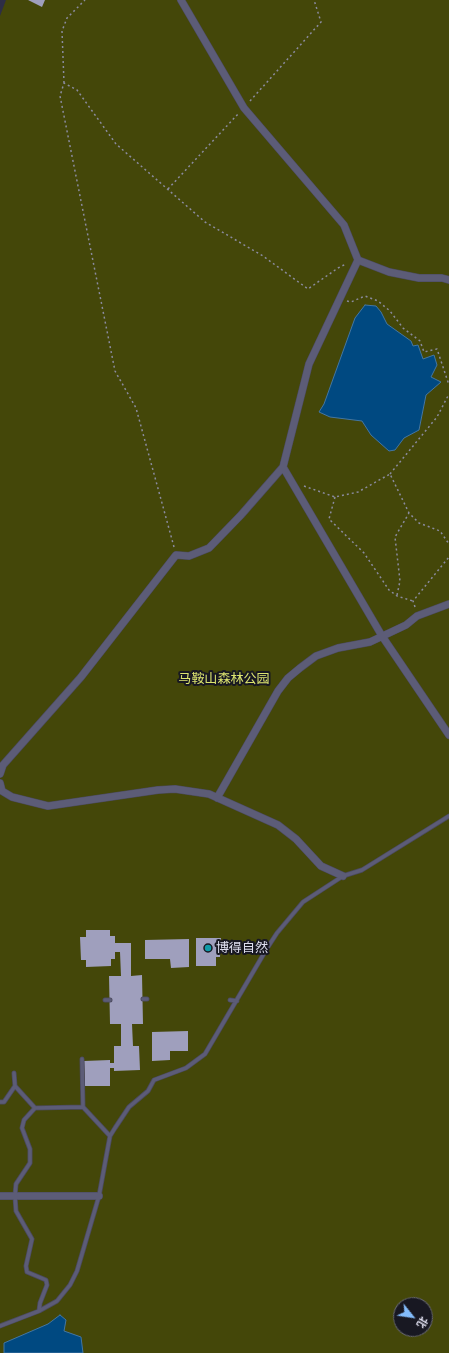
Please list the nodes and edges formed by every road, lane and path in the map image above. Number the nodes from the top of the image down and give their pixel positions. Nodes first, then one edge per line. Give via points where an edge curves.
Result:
1 (85, 0) edge
2 (181, 0) edge
3 (314, 0) edge
4 (64, 83) junction
5 (244, 108) junction
6 (168, 189) junction
7 (358, 260) junction
8 (449, 280) edge
9 (340, 298) junction
10 (449, 385) edge
11 (449, 394) edge
12 (283, 467) junction
13 (390, 474) junction
14 (292, 483) junction
15 (335, 498) junction
16 (409, 513) junction
17 (449, 544) edge
18 (176, 555) junction
19 (449, 557) edge
20 (397, 596) junction
21 (413, 601) junction
22 (449, 604) edge
23 (417, 616) junction
24 (382, 636) junction
25 (449, 735) edge
26 (0, 774) edge
27 (0, 784) edge
28 (217, 798) junction
29 (449, 816) edge
30 (343, 876) junction
31 (143, 999) dead end
32 (148, 999) dead end
33 (230, 1000) dead end
34 (237, 1001) junction
35 (82, 1059) dead end
36 (14, 1072) dead end
37 (15, 1086) junction
38 (0, 1102) edge
39 (83, 1107) junction
40 (35, 1108) junction
41 (110, 1136) junction
42 (0, 1196) edge
43 (15, 1196) junction
44 (99, 1196) junction
45 (39, 1311) junction
46 (0, 1326) edge

1 - 4 path via 67,18 62,31
2 - 5 street
3 - 5 path via 321,22
4 - 6 path via 78,90 116,144
4 - 18 path via 60,96 115,371 136,408
5 - 6 path
5 - 7 street via 344,224
6 - 7 path via 205,222 263,256 308,289 338,268
7 - 8 street via 390,272 419,278
7 - 9 street
9 - 10 path via 351,302 365,296 378,301 390,311 403,328 420,341 424,352 437,349
9 - 12 street via 309,364
11 - 13 path via 437,417
12 - 14 street
12 - 18 street via 209,548 189,556
13 - 15 path via 358,492
13 - 16 path
14 - 15 path
14 - 24 street
15 - 20 path via 329,519 364,553 389,590
16 - 17 path via 419,523 440,530
16 - 20 path via 395,536 400,581
18 - 26 street via 81,677 3,765
19 - 21 path
20 - 21 path
21 - 23 path
22 - 23 street
23 - 24 street via 406,625
24 - 25 street
24 - 28 street via 370,642 338,648 316,656 288,678
27 - 28 street via 2,790 12,797 48,806 175,789 208,794
28 - 30 street via 278,825 296,838 321,866
29 - 30 lane via 362,870
30 - 34 lane via 303,902 277,932
31 - 32 lane
33 - 34 lane
34 - 41 lane via 205,1054 186,1068 154,1080 148,1090 129,1107
35 - 39 lane
36 - 37 lane
37 - 38 lane via 4,1102
37 - 40 lane
39 - 40 lane
39 - 41 lane
40 - 43 lane via 24,1120 22,1128 30,1149 30,1163 16,1184
41 - 44 lane
42 - 43 street
43 - 44 street
43 - 45 lane via 16,1211 32,1239 27,1272 46,1280 47,1285
44 - 45 lane via 77,1271 70,1286 57,1301
45 - 46 lane

